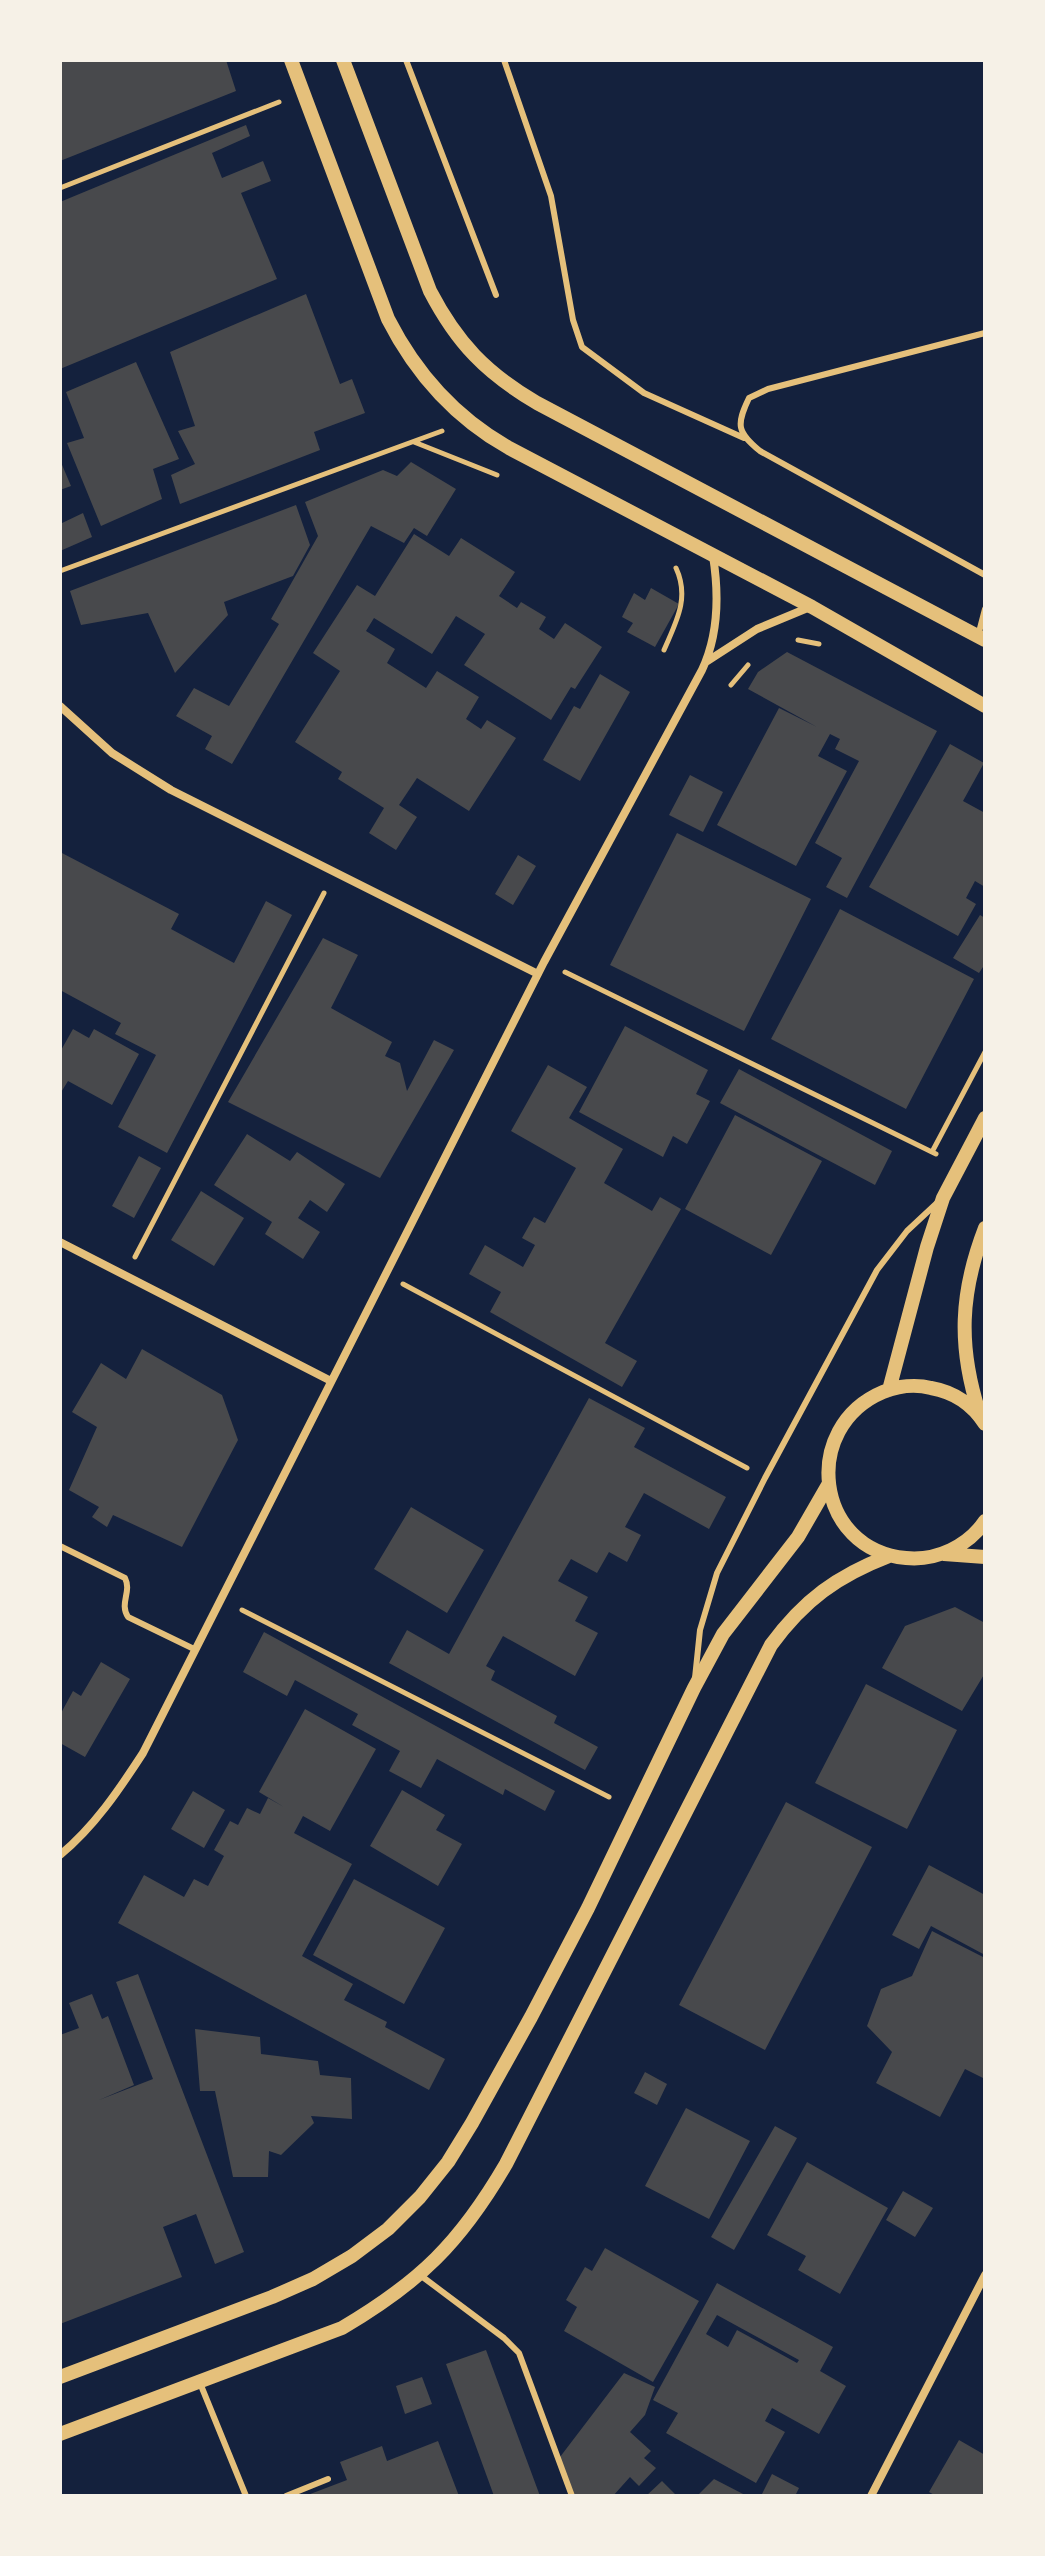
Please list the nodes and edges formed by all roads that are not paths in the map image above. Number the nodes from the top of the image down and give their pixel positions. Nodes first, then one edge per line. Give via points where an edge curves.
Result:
1 (291, 60) edge
2 (343, 60) edge
3 (406, 60) edge
4 (504, 60) edge
5 (496, 295) dead end
6 (985, 333) edge
7 (744, 438) junction
8 (713, 554) junction
9 (985, 575) edge
10 (812, 607) junction
11 (985, 609) edge
12 (981, 638) edge
13 (705, 662) junction
14 (60, 706) edge
15 (985, 706) edge
16 (538, 974) junction
17 (985, 1118) edge
18 (943, 1198) junction
19 (985, 1228) edge
20 (60, 1242) edge
21 (331, 1381) junction
22 (889, 1390) junction
23 (982, 1420) edge
24 (828, 1485) junction
25 (985, 1521) edge
26 (60, 1546) edge
27 (944, 1554) junction
28 (889, 1556) junction
29 (985, 1557) edge
30 (194, 1649) junction
31 (694, 1688) junction
32 (60, 1855) edge
33 (420, 2275) junction
34 (985, 2275) edge
35 (60, 2377) edge
36 (200, 2383) junction
37 (60, 2434) edge
38 (328, 2479) dead end
39 (246, 2496) edge
40 (286, 2496) edge
41 (572, 2496) edge
42 (871, 2496) edge

1 - 8 street via 388,319 422,375 468,421 509,448
2 - 12 street via 430,291 463,345 484,367 537,403
3 - 5 lane
4 - 7 lane via 551,196 582,347 644,393
6 - 7 lane via 768,389 749,398 740,417
7 - 9 lane
8 - 10 street
8 - 13 street via 717,608
10 - 13 street via 757,629
10 - 15 street
11 - 12 lane
13 - 16 street
14 - 16 street via 141,773
16 - 21 street
17 - 18 street
18 - 22 street
18 - 31 lane via 907,1231 877,1270 765,1478 707,1601
19 - 23 street via 967,1286 964,1319 968,1373
20 - 21 street
21 - 30 street
22 - 23 street via 908,1386 948,1392
22 - 24 street via 870,1398 841,1426 832,1445
24 - 28 street via 833,1504 855,1536
24 - 31 street via 798,1537 723,1634
25 - 27 street
26 - 30 lane via 125,1578 128,1617
27 - 28 street
27 - 29 street
28 - 33 street via 861,1566 810,1599 771,1645 506,2164 482,2205
30 - 32 street via 121,1787
31 - 35 street via 531,2017 448,2162 420,2197 388,2229 313,2279
33 - 36 street via 342,2328
33 - 41 lane via 519,2353
34 - 42 street
36 - 37 street
36 - 39 lane
38 - 40 lane

